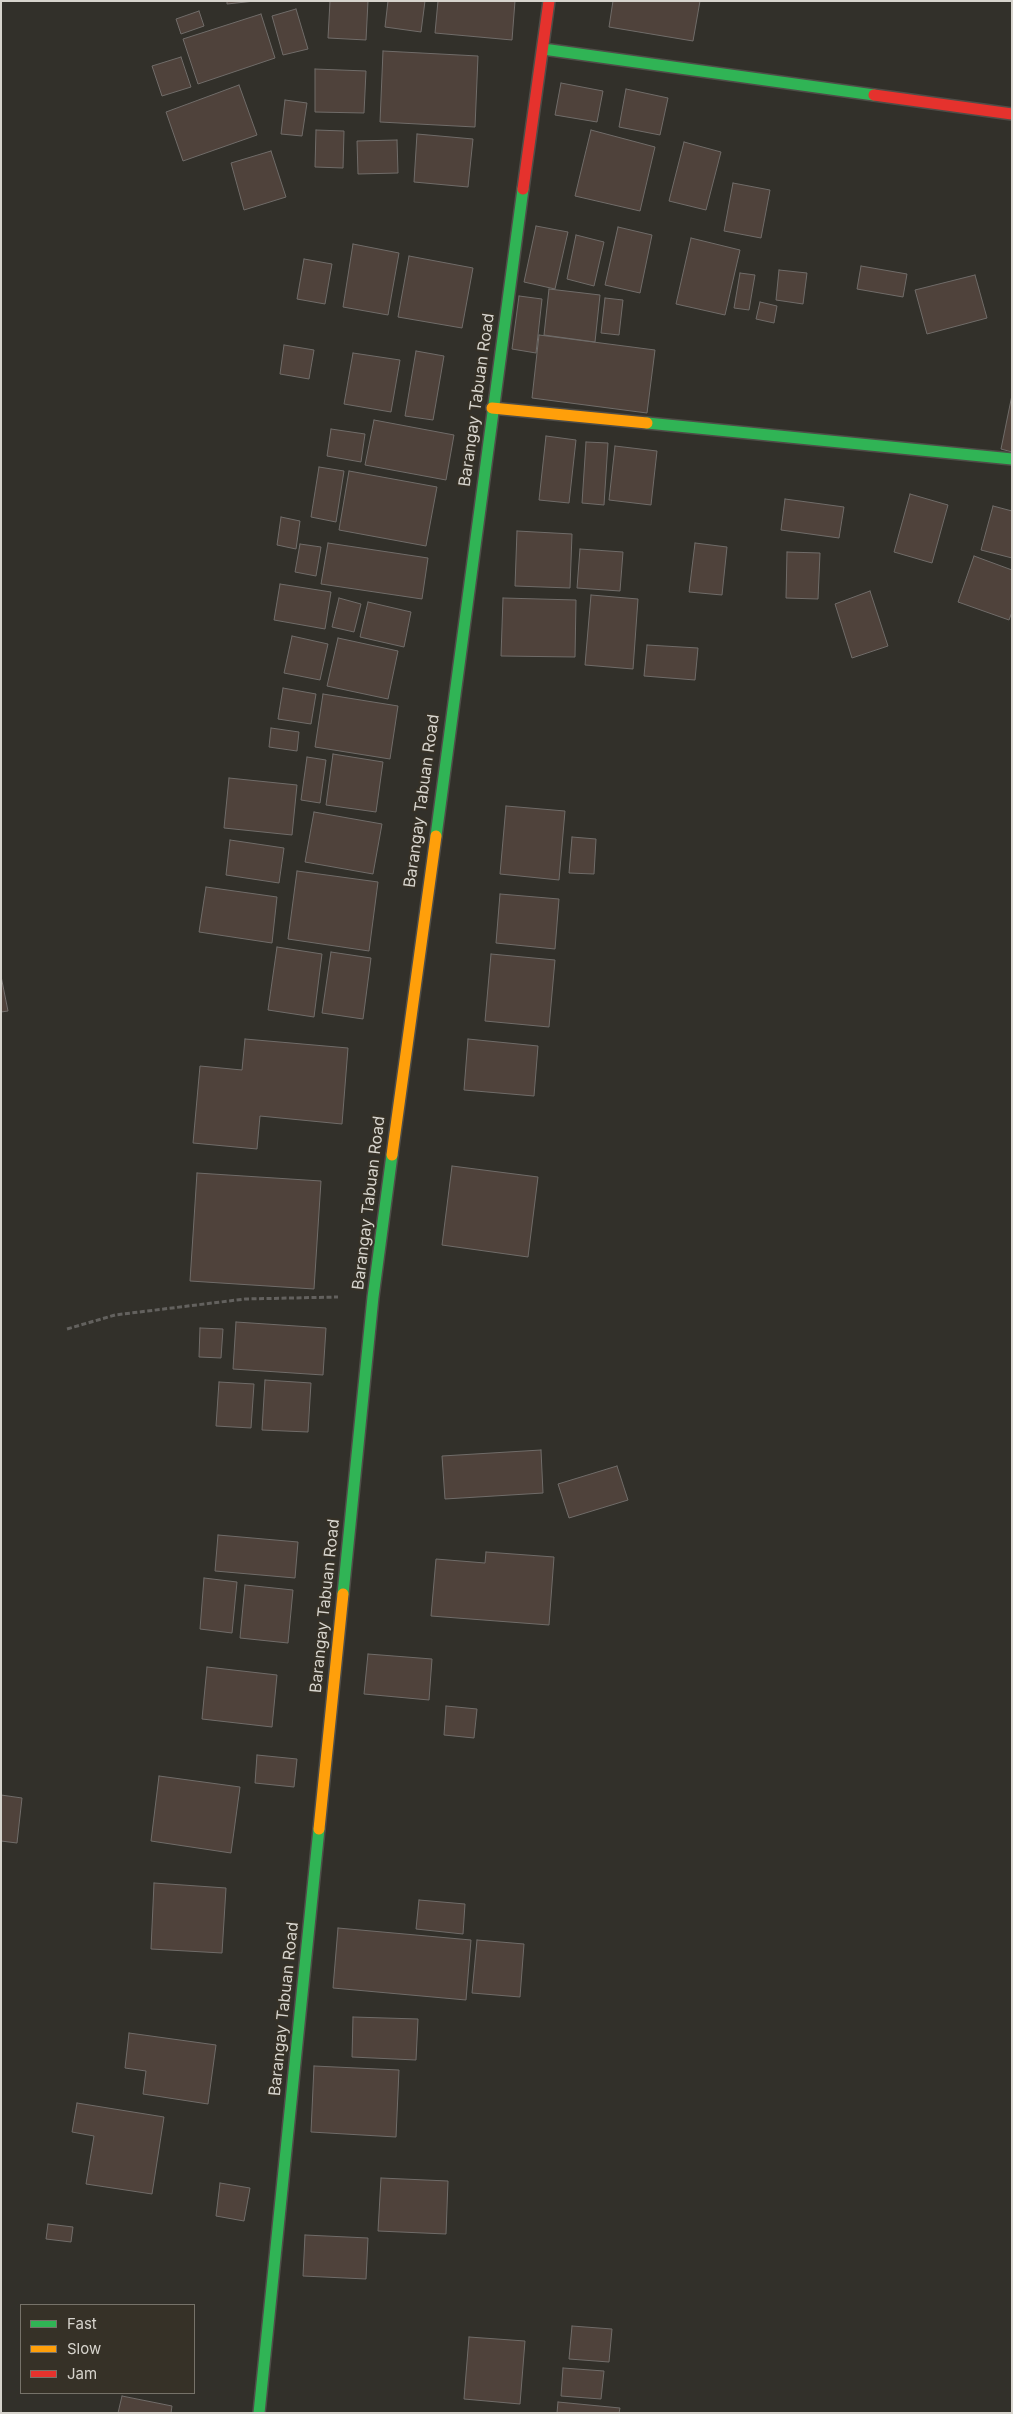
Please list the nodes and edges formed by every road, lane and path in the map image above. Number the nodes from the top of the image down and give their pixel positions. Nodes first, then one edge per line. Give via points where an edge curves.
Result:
1 (549, 1) edge
2 (542, 49) junction
3 (1012, 114) edge
4 (492, 408) junction
5 (1012, 459) edge
6 (373, 1297) junction
7 (67, 1330) dead end
8 (259, 2413) edge

1 - 2 street, Barangay Tabuan Road
2 - 3 street
2 - 4 street, Barangay Tabuan Road
4 - 5 street
4 - 6 street, Barangay Tabuan Road
6 - 7 path via 245,1299 115,1314
6 - 8 street, Barangay Tabuan Road

